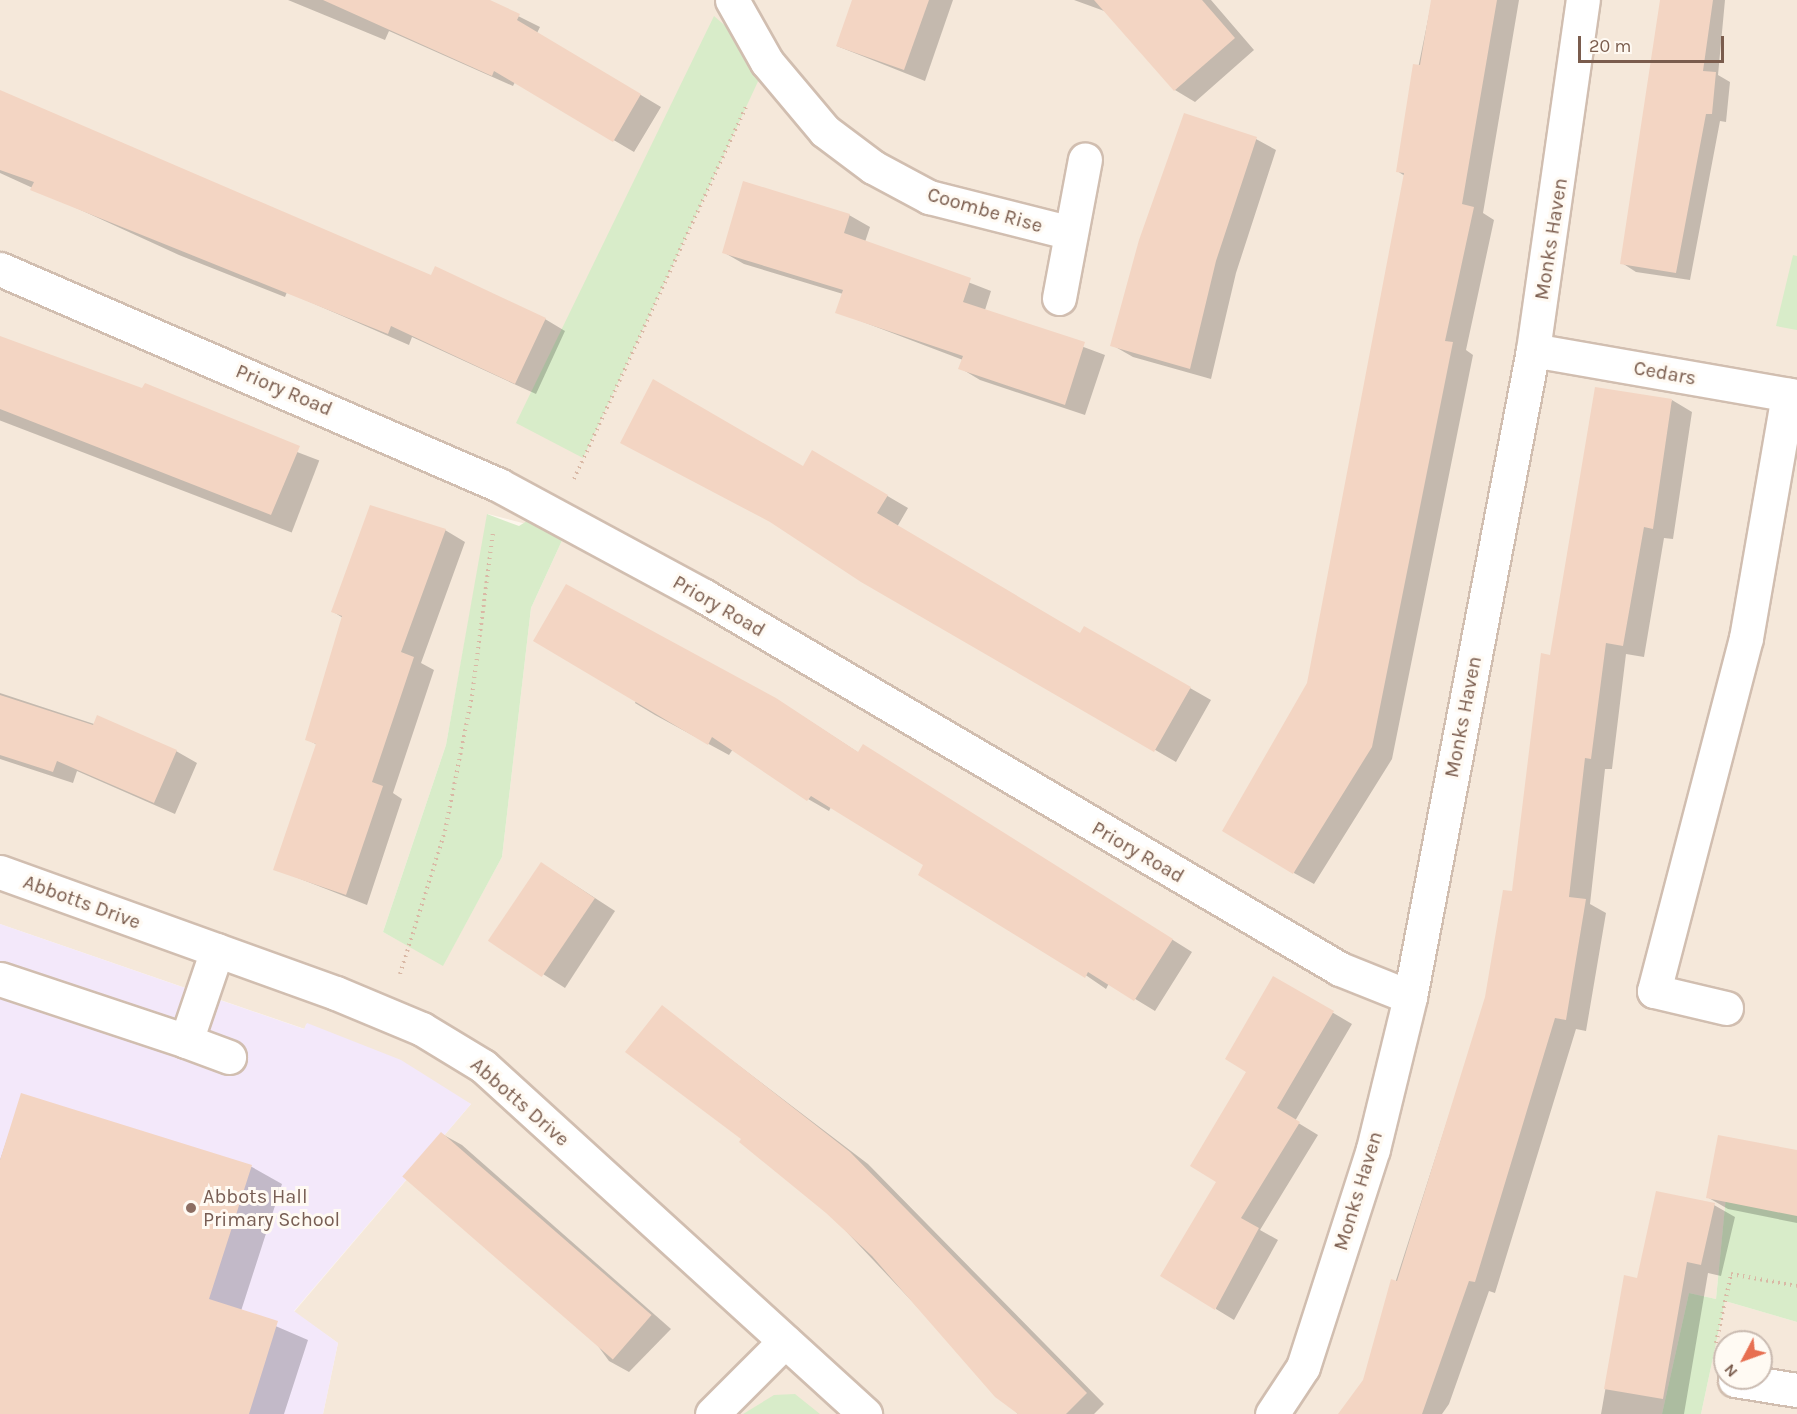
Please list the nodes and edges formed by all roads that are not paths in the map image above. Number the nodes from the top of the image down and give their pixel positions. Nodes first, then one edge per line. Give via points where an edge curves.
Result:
1 (732, 0) edge
2 (1583, 0) edge
3 (1084, 159) dead end
4 (1071, 233) junction
5 (0, 269) edge
6 (1059, 298) dead end
7 (1533, 350) junction
8 (1793, 396) edge
9 (0, 872) edge
10 (217, 950) junction
11 (0, 979) edge
12 (1410, 997) junction
13 (1726, 1008) dead end
14 (186, 1041) junction
15 (229, 1057) dead end
16 (785, 1341) junction
17 (1773, 1386) edge
18 (1797, 1390) edge
19 (712, 1414) edge
20 (865, 1414) edge
21 (1272, 1414) edge

1 - 4 street, Coombe Rise via 766,62 825,131 873,167 929,197
2 - 7 street, Monks Haven
3 - 4 street, Coombe Rise
4 - 6 street, Coombe Rise
5 - 12 street, Priory Road via 499,485 704,596 1340,969
7 - 8 street, Cedars
7 - 12 street, Monks Haven
8 - 13 street via 1746,638 1654,991
9 - 10 street, Abbotts Drive
10 - 14 street
10 - 16 street, Abbotts Drive via 385,1013 483,1066
11 - 14 street
12 - 21 street, Monks Haven via 1373,1149 1303,1367
14 - 15 street
16 - 19 street
16 - 20 street, Abbotts Drive
17 - 18 street

